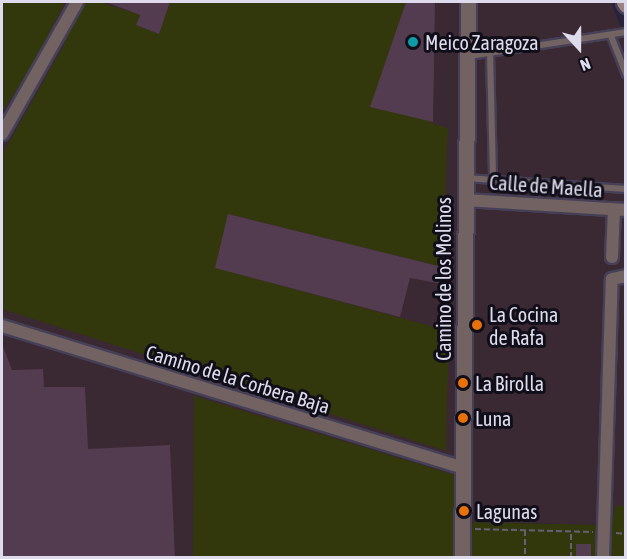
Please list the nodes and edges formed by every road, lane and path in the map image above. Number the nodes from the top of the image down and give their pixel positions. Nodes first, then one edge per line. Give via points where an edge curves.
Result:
1 (77, 2) edge
2 (468, 2) edge
3 (626, 32) edge
4 (611, 36) junction
5 (490, 53) junction
6 (466, 56) junction
7 (626, 74) edge
8 (2, 134) edge
9 (465, 178) junction
10 (493, 179) junction
11 (626, 189) edge
12 (465, 200) junction
13 (620, 210) edge
14 (612, 257) dead end
15 (626, 276) edge
16 (2, 326) edge
17 (464, 468) junction
18 (463, 528) junction
19 (525, 530) junction
20 (571, 532) junction
21 (604, 532) junction
22 (462, 558) edge
23 (525, 558) edge
24 (571, 558) edge
25 (603, 558) edge

1 - 8 street
2 - 6 street, Camino de los Molinos
3 - 4 lane
4 - 5 lane
4 - 7 lane
5 - 6 lane
5 - 10 lane
6 - 9 street, Camino de los Molinos
9 - 10 lane
9 - 12 street, Camino de los Molinos
10 - 11 lane
12 - 13 street, Calle de Maella
12 - 17 street, Camino de los Molinos
13 - 14 street
15 - 21 street via 612,279
16 - 17 street, Camino de la Corbera Baja
17 - 18 street, Camino de los Molinos
18 - 19 path
18 - 22 street, Camino de los Molinos
19 - 20 path
19 - 23 path
20 - 21 path
20 - 24 path
21 - 25 street

